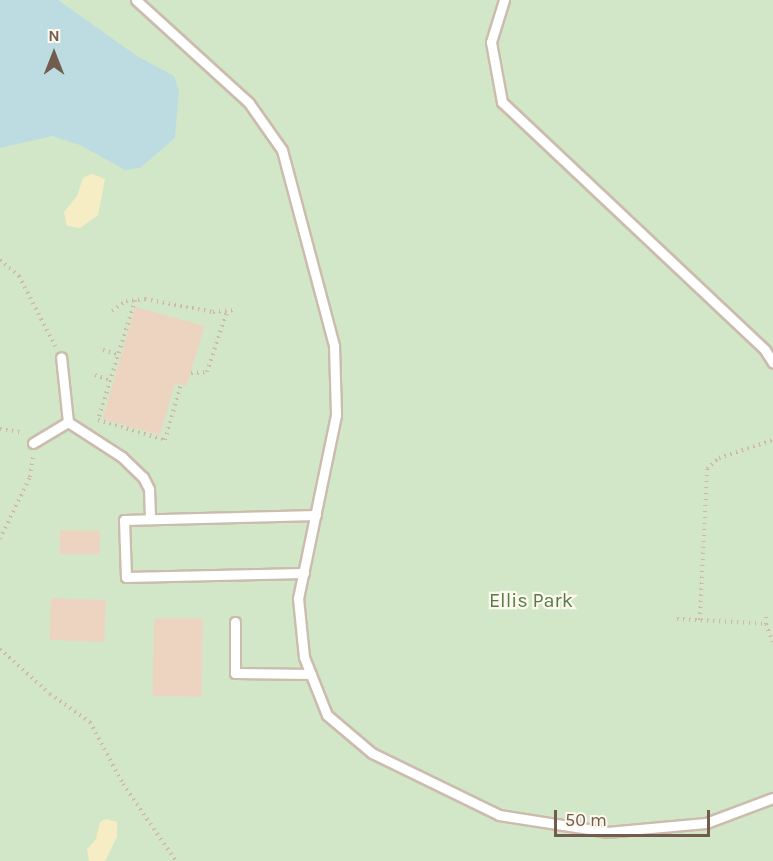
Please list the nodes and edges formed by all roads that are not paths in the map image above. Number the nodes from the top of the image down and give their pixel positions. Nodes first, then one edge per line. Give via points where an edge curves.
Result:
1 (136, 0) edge
2 (504, 0) edge
3 (61, 357) road end
4 (773, 363) edge
5 (68, 422) junction
6 (33, 443) road end
7 (316, 515) junction
8 (150, 519) junction
9 (304, 573) junction
10 (235, 622) dead end
11 (311, 674) junction
12 (773, 798) edge

1 - 7 lane via 249,103 282,150 334,346 336,415
2 - 4 lane via 491,42 502,102 765,350
3 - 5 lane
5 - 6 lane
5 - 8 lane via 122,457 143,477
7 - 8 lane
7 - 9 lane
8 - 9 lane via 124,520 126,577
9 - 11 lane via 298,598 304,657
10 - 11 lane via 235,673
11 - 12 lane via 327,715 372,753 499,815 607,832 706,823

